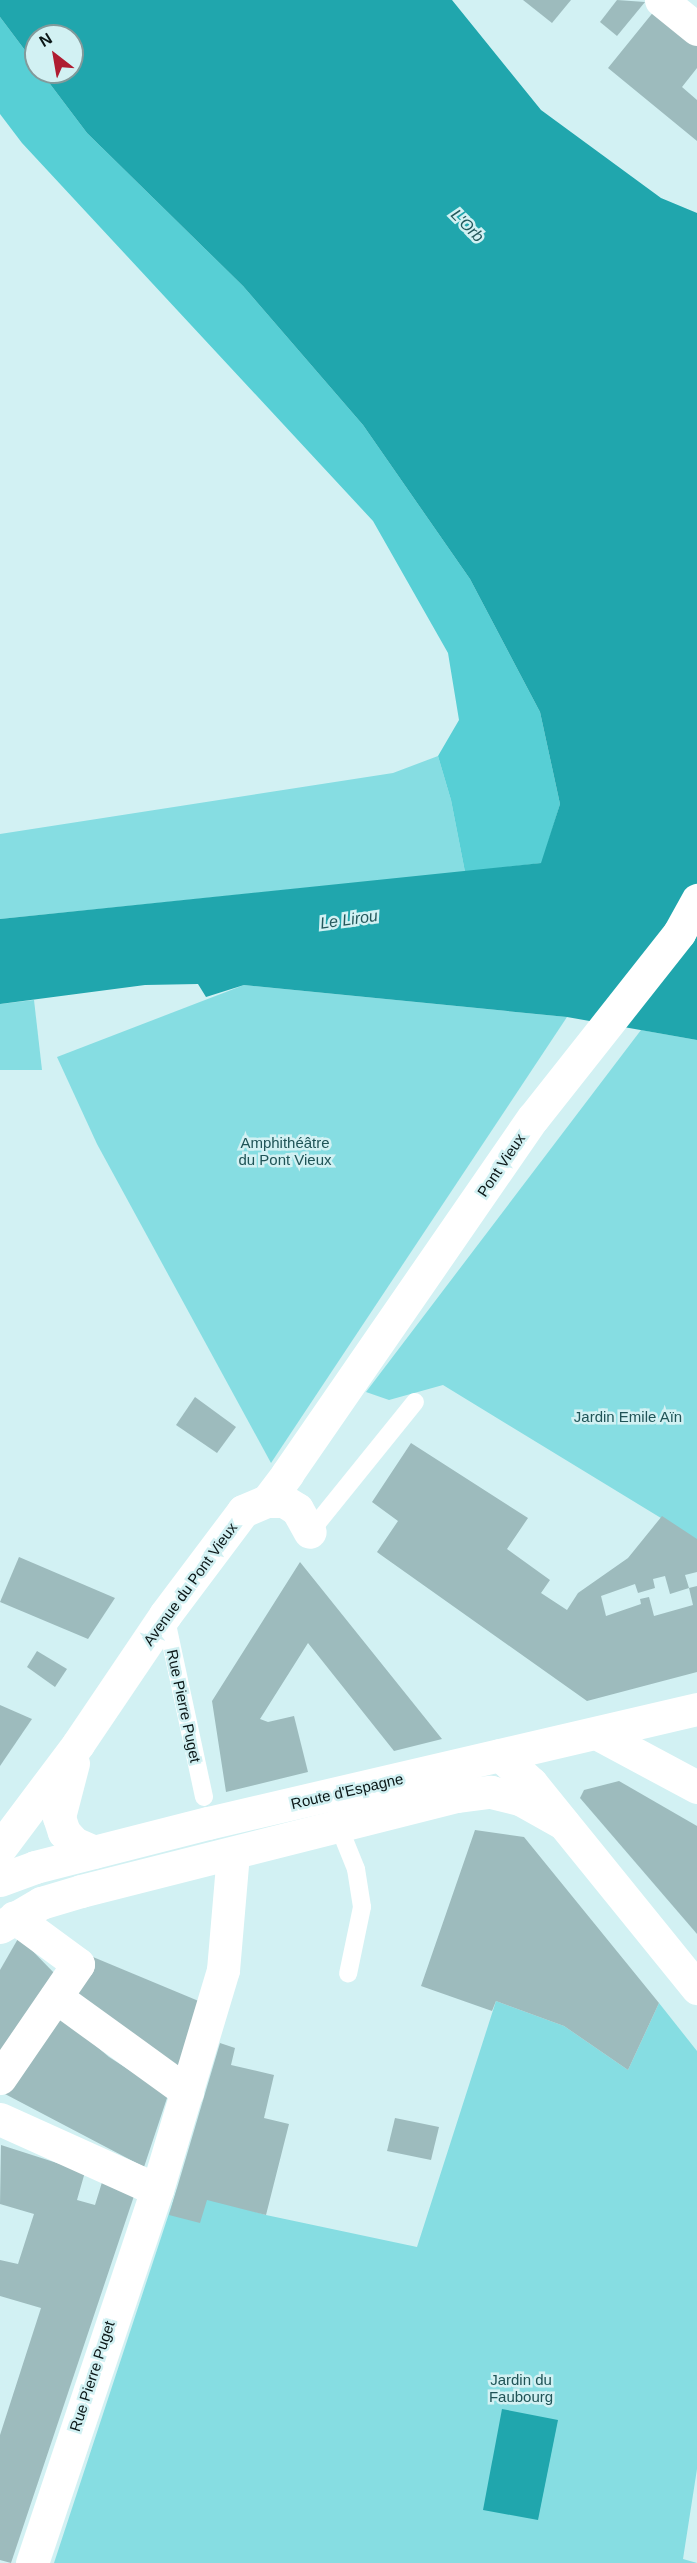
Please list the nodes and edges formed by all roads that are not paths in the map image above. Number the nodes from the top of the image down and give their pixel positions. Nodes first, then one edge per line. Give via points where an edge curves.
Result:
1 (661, 0) edge
2 (697, 28) edge
3 (697, 900) edge
4 (415, 1402) dead end
5 (314, 1437) joint
6 (267, 1501) junction
7 (310, 1532) joint
8 (165, 1615) junction
9 (697, 1709) edge
10 (600, 1735) junction
11 (78, 1744) junction
12 (500, 1755) junction
13 (697, 1787) edge
14 (204, 1797) dead end
15 (562, 1823) junction
16 (339, 1827) junction
17 (0, 1848) edge
18 (94, 1852) junction
19 (233, 1853) junction
20 (0, 1881) edge
21 (18, 1916) edge
22 (348, 1974) dead end
23 (697, 1988) edge
24 (57, 1996) junction
25 (0, 2078) edge
26 (187, 2092) junction
27 (0, 2119) edge
28 (157, 2190) junction
29 (32, 2563) edge

1 - 2 street
3 - 5 street, Pont Vieux via 679,933 533,1118
4 - 7 lane
5 - 6 street, Avenue du Pont Vieux
6 - 7 street via 284,1501 297,1509
6 - 8 street, Avenue du Pont Vieux via 243,1511
8 - 11 street, Avenue du Pont Vieux
8 - 14 lane, Rue Pierre Puget
9 - 10 street, Route d'Espagne
10 - 12 street, Route d'Espagne
10 - 13 street
11 - 17 street, Avenue du Pont Vieux
11 - 18 street, Avenue du Pont Vieux via 59,1817 64,1832 74,1843
12 - 15 street via 517,1767
12 - 18 street, Route d'Espagne
12 - 21 lane via 459,1781 128,1863 81,1879
15 - 16 street, Route d'Espagne via 522,1800 491,1792 456,1796
15 - 23 street
16 - 19 street, Route d'Espagne
16 - 22 lane via 356,1869 362,1907
18 - 20 street, Route d'Espagne
19 - 21 street, Route d'Espagne
19 - 26 street, Rue Pierre Puget via 223,1970
21 - 24 street via 78,1964
24 - 25 street
24 - 26 street
26 - 28 street, Rue Pierre Puget
27 - 28 street
28 - 29 street, Rue Pierre Puget

